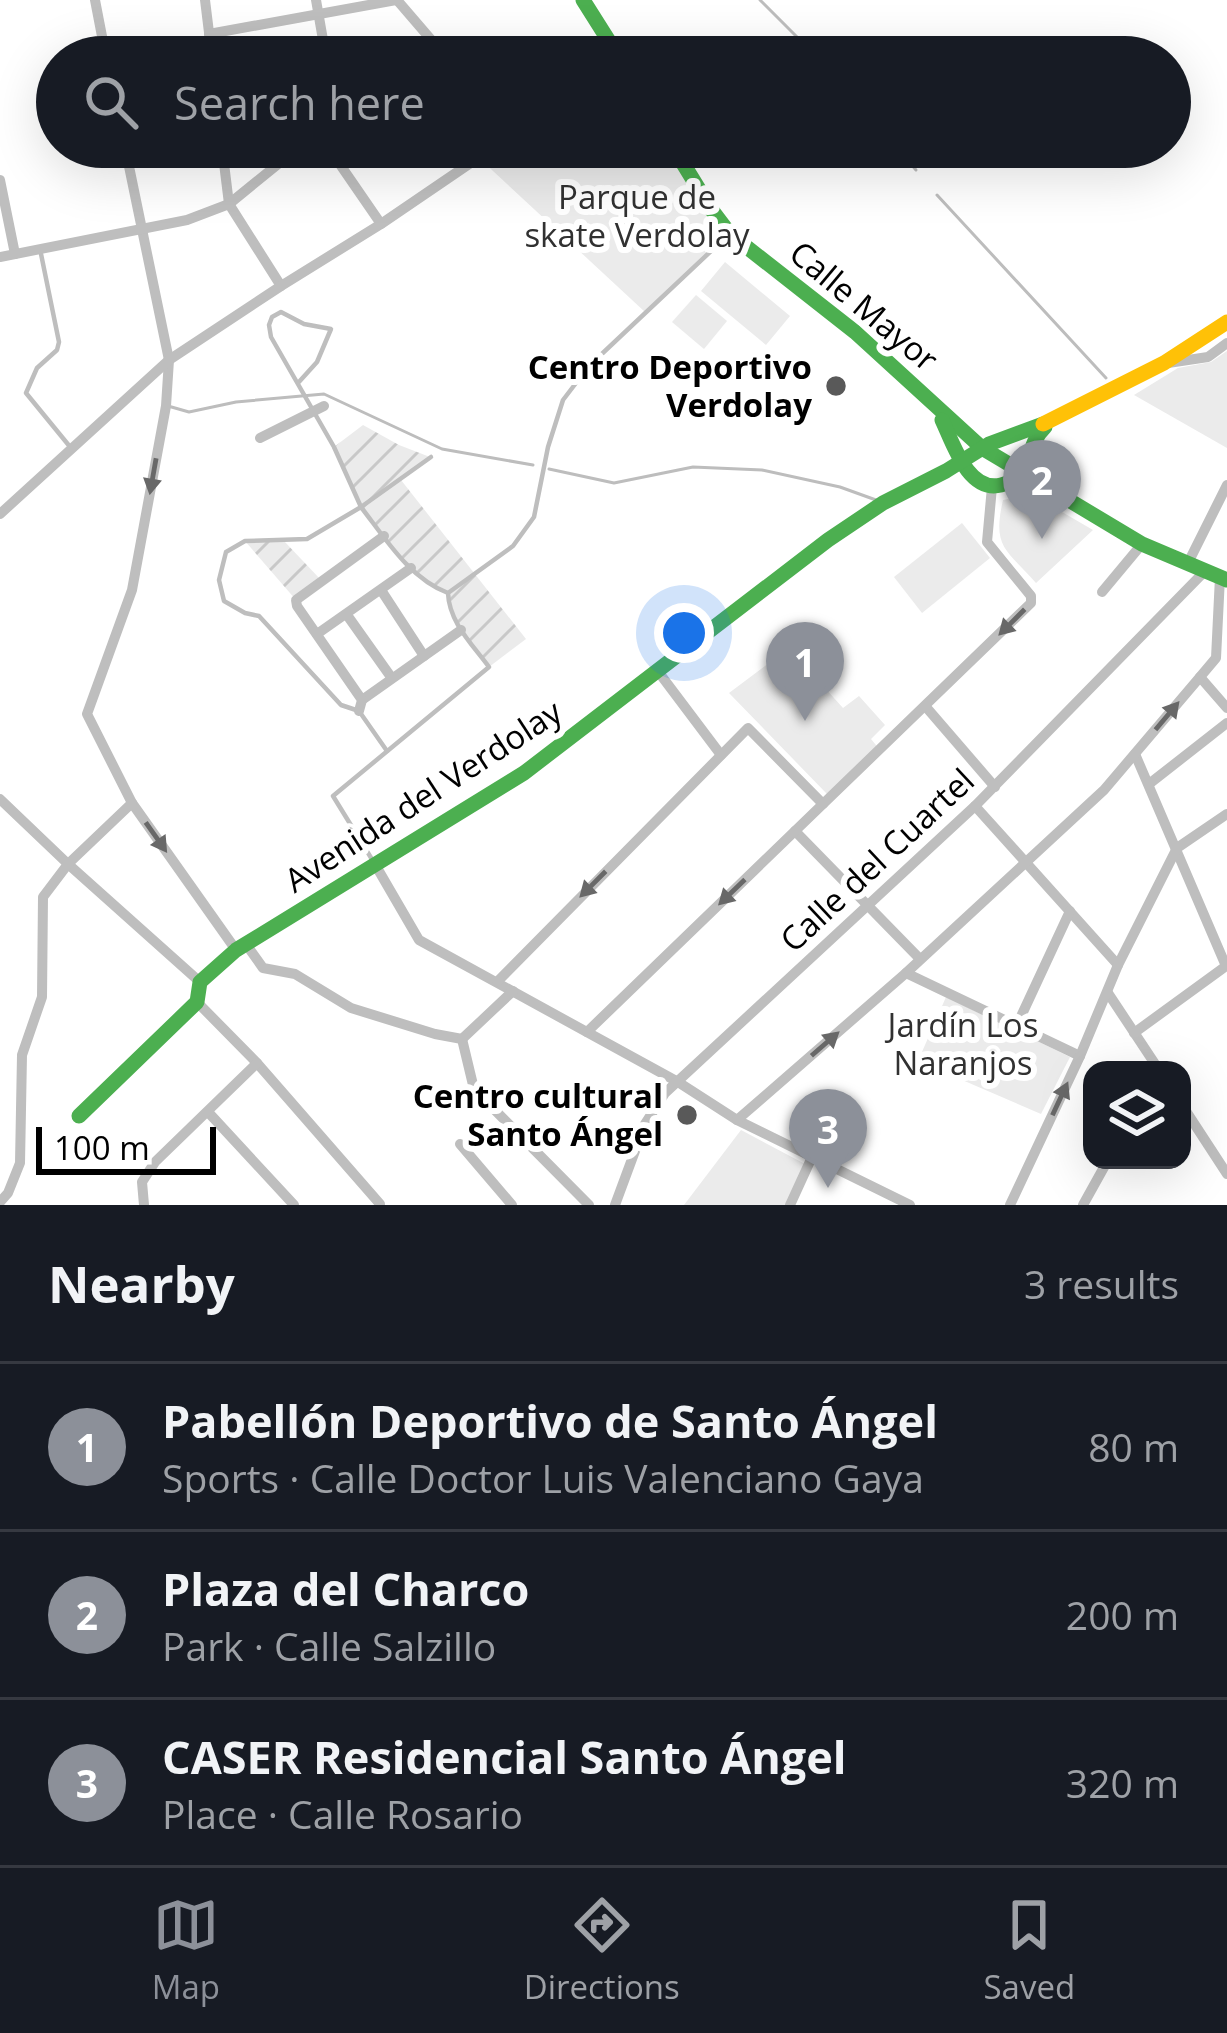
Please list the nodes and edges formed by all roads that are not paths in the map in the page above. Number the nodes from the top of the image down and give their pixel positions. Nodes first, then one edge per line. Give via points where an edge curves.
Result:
1 (95, 0) edge
2 (205, 0) edge
3 (316, 0) edge
4 (397, 0) edge
5 (583, 0) edge
6 (319, 15) junction
7 (209, 34) joint
8 (102, 36) edge
9 (322, 36) edge
10 (428, 36) edge
11 (606, 36) edge
12 (128, 168) edge
13 (225, 168) edge
14 (273, 168) edge
15 (342, 168) edge
16 (463, 168) edge
17 (686, 168) edge
18 (0, 180) edge
19 (229, 204) junction
20 (381, 224) junction
21 (141, 228) junction
22 (730, 234) junction
23 (40, 249) junction
24 (15, 254) junction
25 (0, 257) edge
26 (281, 286) junction
27 (1227, 322) edge
28 (1227, 343) edge
29 (170, 360) junction
30 (1164, 363) junction
31 (298, 383) junction
32 (314, 406) junction
33 (1054, 420) junction
34 (260, 438) dead end
35 (1004, 440) junction
36 (71, 449) junction
37 (430, 457) dead end
38 (974, 462) junction
39 (1023, 468) junction
40 (1227, 485) edge
41 (992, 487) junction
42 (361, 507) junction
43 (0, 514) edge
44 (384, 536) junction
45 (1142, 544) junction
46 (1188, 563) junction
47 (411, 568) junction
48 (1217, 576) edge
49 (381, 590) junction
50 (1102, 592) dead end
51 (448, 593) junction
52 (347, 615) junction
53 (1222, 622) edge
54 (460, 630) junction
55 (317, 634) junction
56 (424, 656) junction
57 (657, 670) junction
58 (391, 677) junction
59 (1200, 677) junction
60 (361, 705) junction
61 (926, 707) junction
62 (1227, 708) edge
63 (1227, 723) edge
64 (387, 752) junction
65 (1135, 754) junction
66 (721, 755) junction
67 (1149, 784) junction
68 (995, 787) junction
69 (0, 799) edge
70 (132, 802) junction
71 (823, 804) junction
72 (975, 806) junction
73 (1227, 814) edge
74 (795, 831) junction
75 (1177, 848) junction
76 (1025, 862) junction
77 (68, 864) junction
78 (376, 866) junction
79 (869, 907) junction
80 (1070, 911) junction
81 (241, 947) junction
82 (920, 959) junction
83 (1118, 965) junction
84 (906, 974) junction
85 (200, 982) junction
86 (497, 982) junction
87 (513, 991) junction
88 (1108, 993) junction
89 (197, 1002) junction
90 (1017, 1025) junction
91 (587, 1032) junction
92 (1134, 1033) junction
93 (462, 1039) junction
94 (1080, 1055) junction
95 (1152, 1061) edge
96 (257, 1063) junction
97 (678, 1082) junction
98 (208, 1112) junction
99 (79, 1116) dead end
100 (737, 1120) junction
101 (1191, 1120) edge
102 (460, 1144) dead end
103 (812, 1157) junction
104 (1103, 1169) edge
105 (1227, 1174) edge
106 (0, 1202) edge
107 (380, 1204) edge
108 (144, 1205) edge
109 (294, 1205) edge
110 (512, 1205) edge
111 (589, 1205) edge
112 (615, 1205) edge
113 (790, 1205) edge
114 (910, 1205) edge
115 (1010, 1205) edge
116 (1083, 1205) edge

1 - 8 street
2 - 7 street
3 - 6 street
4 - 6 street
4 - 10 street
5 - 11 main road
6 - 7 street
6 - 9 street
12 - 21 street
13 - 19 street
14 - 19 street
15 - 20 street
16 - 20 street
17 - 22 main road, Calle Mayor
18 - 24 street
19 - 21 street
19 - 26 street
20 - 26 street
21 - 23 street
21 - 29 street
22 - 38 main road, Calle Mayor via 936,406
22 - 51 lane via 562,400 534,517 513,546
23 - 24 street
23 - 36 lane via 59,342 26,392
24 - 25 street
26 - 29 street
27 - 30 main road, Avenida del Verdolay
28 - 30 street via 1208,357
29 - 36 street
29 -> 70 street via 132,590 87,714
30 - 33 main road, Avenida del Verdolay
31 - 31 lane via 331,329 281,312 272,317 271,337
31 - 32 lane
32 - 34 street
32 - 42 lane
33 - 35 main road, Avenida del Verdolay
33 - 39 main road via 1035,437
35 - 38 main road, Avenida del Verdolay
35 - 39 main road via 1017,446
36 - 43 street
37 - 42 lane
38 - 39 main road
38 - 41 main road
38 - 57 main road, Avenida del Verdolay via 883,502
39 - 41 main road
39 - 45 main road
40 - 46 street
41 -> 61 street via 987,542 1032,600
42 - 44 lane
42 - 60 lane via 307,539 245,541 226,552 219,580 224,602 259,616 341,705
44 - 47 lane
44 - 55 street via 296,600
45 - 46 main road
45 - 50 street
46 - 48 main road
47 - 49 street
47 - 51 lane
48 - 53 street
48 - 68 street, Calle del Cuartel
49 - 52 street
49 - 56 street
51 - 54 lane
52 - 55 street
52 - 58 street
53 - 59 street via 1216,658
54 - 56 street
54 - 64 lane via 489,667
55 - 60 street
56 - 58 street
57 - 66 street
57 - 78 main road, Avenida del Verdolay via 524,772
58 - 60 street
59 - 62 street
65 -> 59 street
60 - 64 lane
61 - 68 street
61 - 71 street
63 - 67 street
64 - 78 lane via 333,796
65 - 67 street
65 - 76 street
66 - 71 street via 748,728
66 -> 86 street
67 - 75 street
68 - 72 street, Calle del Cuartel
69 - 77 street
70 - 77 street
70 -> 81 street
71 - 74 street
72 - 76 street
72 - 79 street, Calle del Cuartel
73 - 75 street
74 - 79 street
74 -> 91 street
75 - 83 street
75 - 92 street via 1226,966
76 - 80 street
76 - 82 street
77 - 85 street
77 - 106 street via 43,896 42,998 22,1055 20,1163
78 - 81 main road, Avenida del Verdolay
78 - 86 street via 419,940
79 - 82 street
79 - 97 street, Calle del Cuartel
80 - 83 street
80 - 90 street
81 - 85 main road, Avenida del Verdolay
81 - 93 street via 262,968 295,974 351,1008
82 - 84 street
83 - 88 street
84 - 90 street
100 -> 84 street
85 - 89 main road
86 - 87 street
87 - 91 street
87 - 93 street
88 - 92 street
88 - 94 street
89 - 96 street
89 - 99 main road
90 - 94 street
91 - 97 street
92 - 95 street
93 - 111 street via 474,1089
115 -> 94 street
96 - 98 street
96 - 107 street
97 - 100 street
97 - 112 street, Calle del Cuartel via 645,1124
98 - 108 street via 155,1162 142,1182
98 - 109 street
100 - 103 street
101 - 105 street
102 - 110 street
103 - 113 street
103 - 114 street
104 - 116 street

